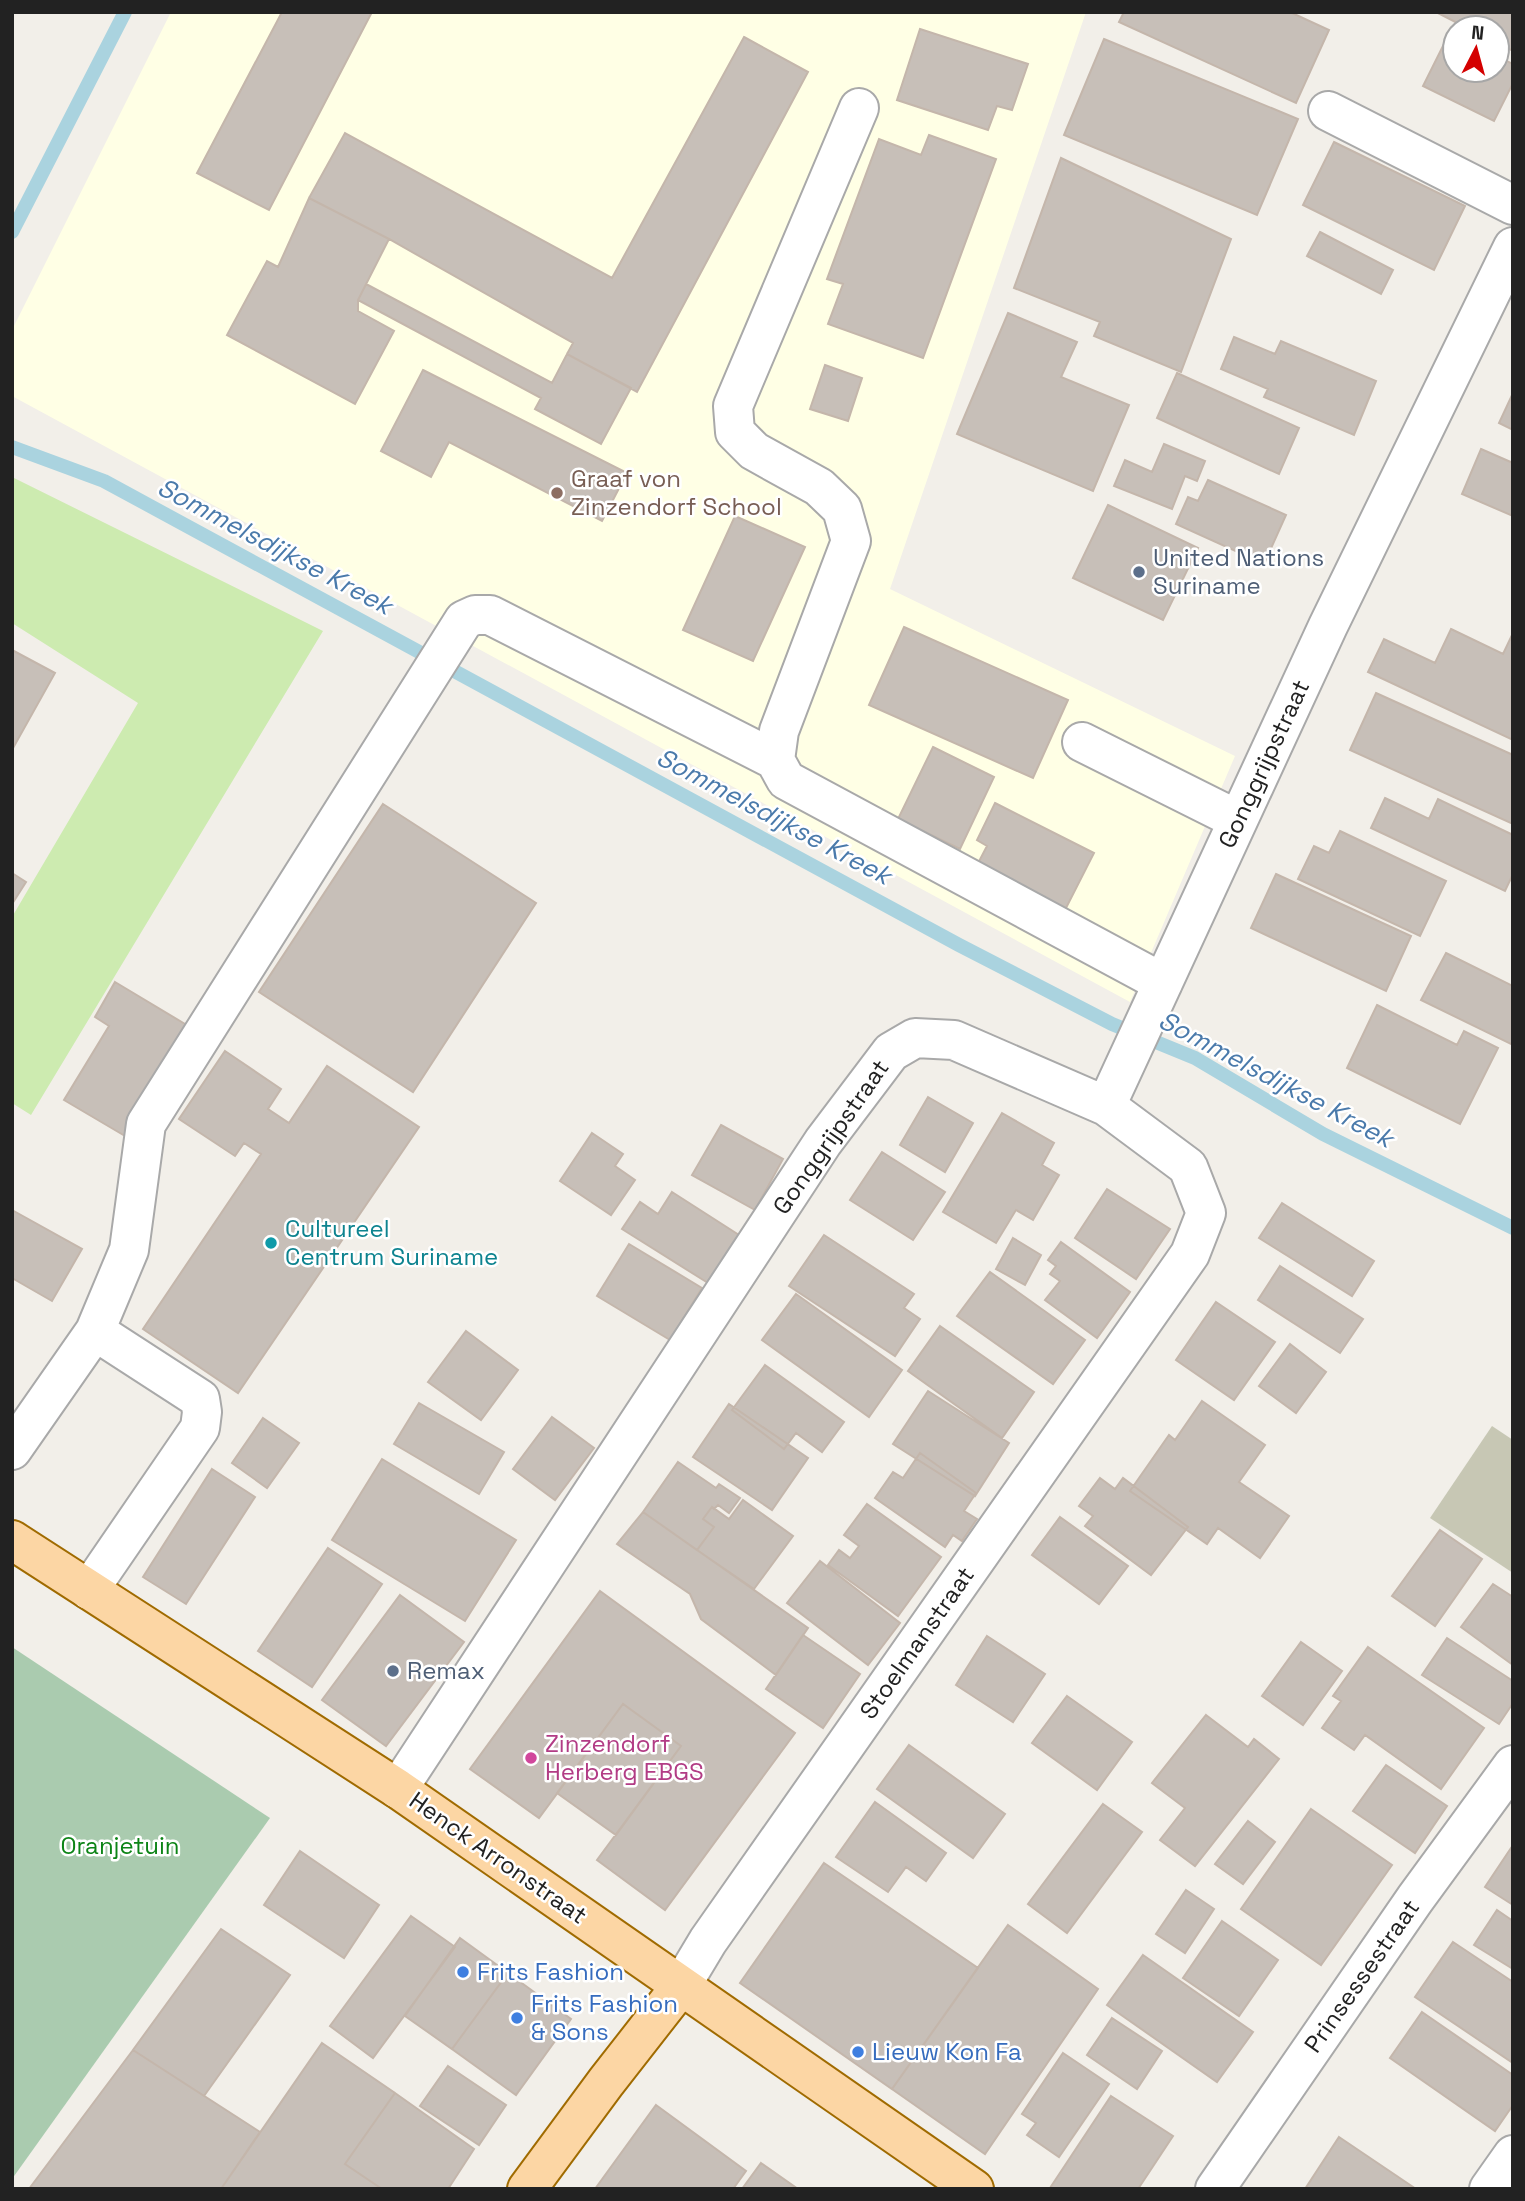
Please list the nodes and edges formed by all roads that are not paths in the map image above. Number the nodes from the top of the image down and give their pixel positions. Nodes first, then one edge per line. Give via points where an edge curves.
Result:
1 (859, 108) dead end
2 (1328, 111) dead end
3 (1513, 205) edge
4 (1513, 247) edge
5 (1082, 742) dead end
6 (775, 760) junction
7 (1238, 820) junction
8 (1160, 988) junction
9 (1106, 1106) junction
10 (95, 1331) junction
11 (12, 1450) edge
12 (12, 1540) edge
13 (89, 1590) junction
14 (1513, 1765) edge
15 (398, 1789) junction
16 (681, 1986) junction
17 (1513, 2155) edge
18 (527, 2189) edge
19 (974, 2189) edge
20 (1215, 2189) edge
21 (1489, 2189) edge

1 - 6 street via 733,406 735,432 754,451 819,486 842,509 851,541 779,731
2 - 3 street
4 - 7 street, Gonggrijpstraat
5 - 7 street
6 - 8 street via 786,780
6 - 10 street via 490,615 464,620 146,1124 128,1250
7 - 8 street, Gonggrijpstraat
8 - 9 street, Gonggrijpstraat
9 - 15 street, Gonggrijpstraat via 954,1040 915,1038 891,1052 823,1142
9 - 16 street, Stoelmanstraat via 1188,1167 1206,1213 1190,1254 708,1941
10 - 11 street
10 - 13 street via 200,1399 202,1412 200,1428
12 - 13 main road, Henck Arronstraat
13 - 15 main road, Henck Arronstraat
14 - 20 street, Prinsessestraat
15 - 16 main road, Henck Arronstraat
16 - 18 main road, Stoelmanstraat
16 - 19 main road, Henck Arronstraat
17 - 21 street

